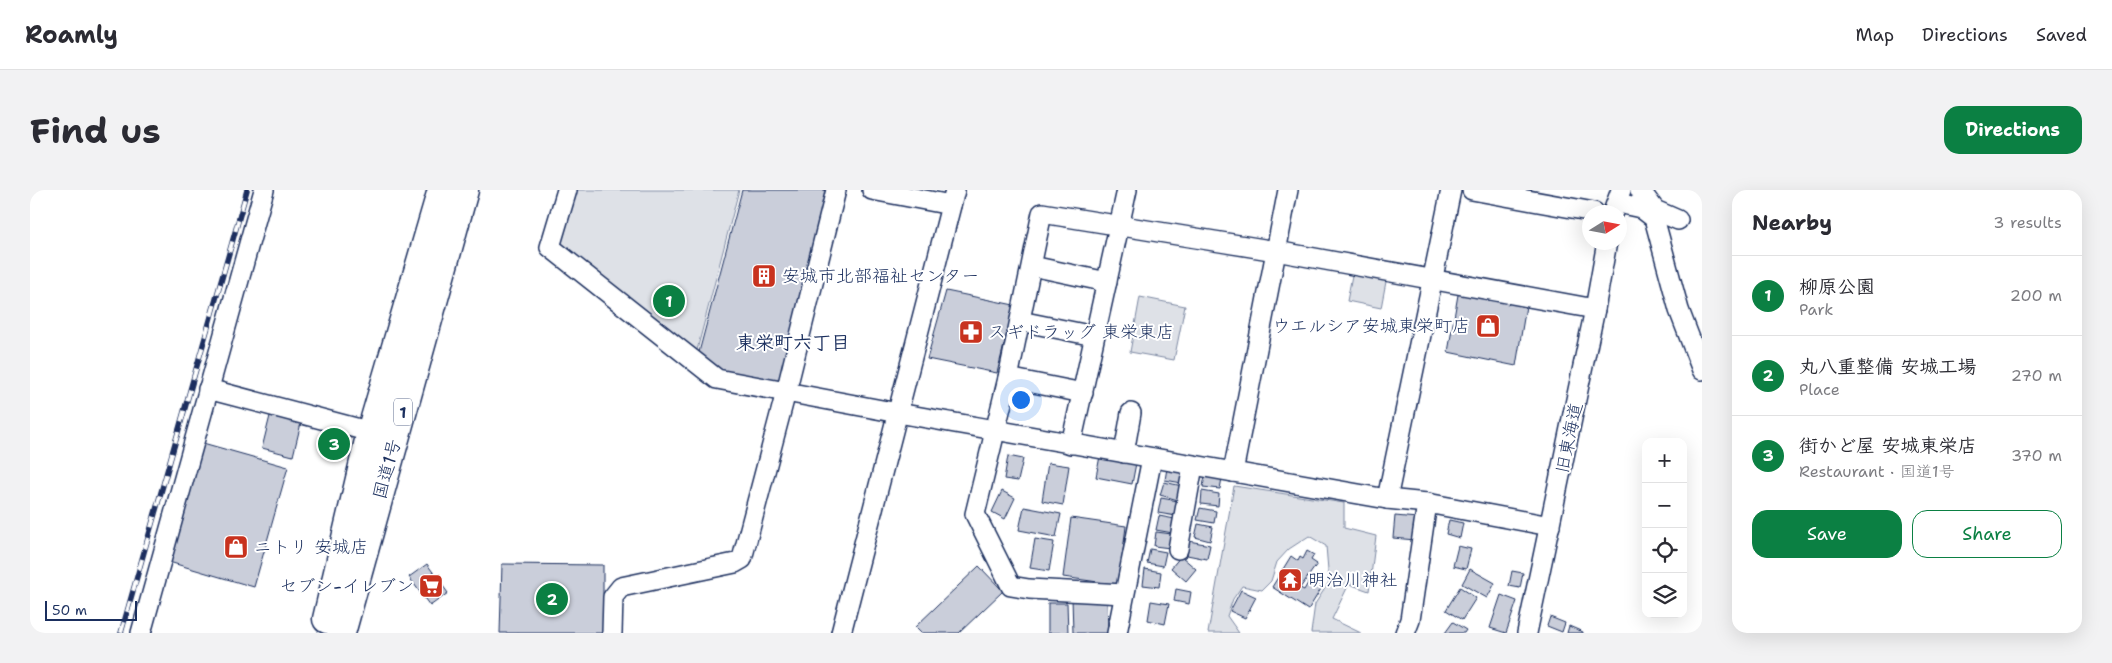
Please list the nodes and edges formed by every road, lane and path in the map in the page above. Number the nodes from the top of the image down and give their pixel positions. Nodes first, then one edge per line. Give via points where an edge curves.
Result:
1 (264, 190) edge
2 (442, 190) edge
3 (464, 190) edge
4 (566, 190) edge
5 (836, 190) edge
6 (872, 190) edge
7 (1127, 190) edge
8 (1288, 190) edge
9 (1452, 190) edge
10 (1472, 190) edge
11 (1640, 190) edge
12 (953, 197) edge
13 (1620, 202) edge
14 (1582, 210) edge
15 (1678, 220) dead end
16 (1119, 225) junction
17 (1606, 250) edge
18 (1276, 251) junction
19 (1032, 266) junction
20 (1434, 280) junction
21 (1107, 282) junction
22 (1596, 309) junction
23 (1020, 321) junction
24 (1094, 336) junction
25 (1702, 370) edge
26 (1008, 378) junction
27 (208, 390) junction
28 (786, 392) junction
29 (1083, 393) junction
30 (898, 413) junction
31 (1131, 413) dead end
32 (995, 430) junction
33 (371, 432) junction
34 (1071, 444) junction
35 (1124, 453) junction
36 (1152, 458) junction
37 (1193, 466) junction
38 (1233, 472) junction
39 (1387, 499) junction
40 (1427, 503) junction
41 (1550, 526) junction
42 (1178, 548) dead end
43 (1124, 594) junction
44 (141, 633) edge
45 (323, 633) edge
46 (341, 633) edge
47 (612, 633) edge
48 (840, 633) edge
49 (1117, 633) edge
50 (1405, 633) edge
51 (1527, 633) edge

1 - 27 street
2 - 33 highway, 国道1号 / 1
3 - 46 highway, 国道1号 / 1
4 - 28 street via 550,247 717,379
5 - 28 street
6 - 12 street
7 - 16 street
8 - 18 street
9 - 20 street
10 - 14 street
11 - 15 street via 1655,210
12 - 30 street
13 - 25 street via 1641,208 1654,218 1679,310
16 - 18 street
16 - 19 street via 1042,213
16 - 21 street
17 - 22 street, 旧東海道
18 - 20 street
18 - 38 street
19 - 21 street
19 - 23 street
20 - 22 street
20 - 39 street
21 - 24 street
22 - 41 street, 旧東海道
23 - 24 street
23 - 26 street
24 - 29 street
26 - 29 street
26 - 32 street
27 - 33 street
27 - 44 street
28 - 30 street
28 - 47 street via 742,559 622,587 614,597
29 - 34 street
30 - 32 street
30 - 48 street
31 - 35 street
32 - 34 street
32 - 43 street via 975,514 1011,586
33 - 45 highway, 国道1号 / 1
34 - 35 street
35 - 36 street
36 - 37 street
36 - 43 street
37 - 38 street
37 - 42 street
38 - 39 street
39 - 40 street
40 - 41 street
40 - 50 street via 1410,620
41 - 51 street, 旧東海道
43 - 49 street

